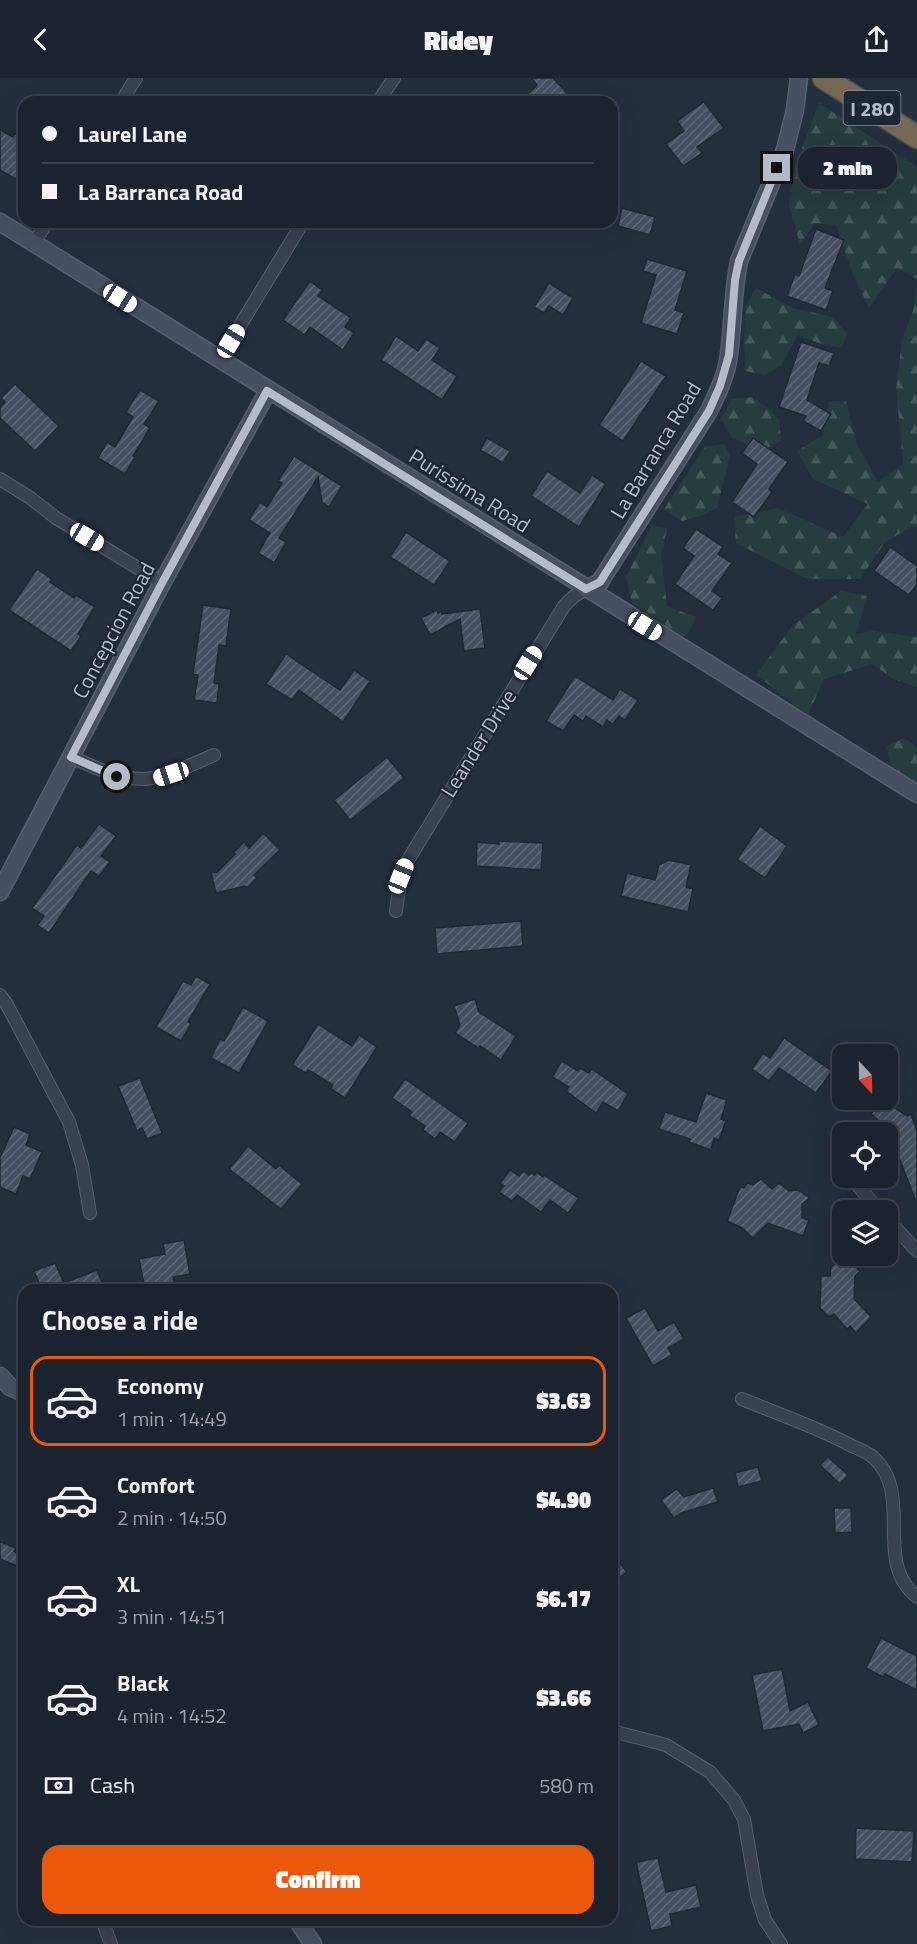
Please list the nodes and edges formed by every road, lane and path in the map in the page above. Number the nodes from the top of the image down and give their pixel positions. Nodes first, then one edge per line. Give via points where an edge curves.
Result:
1 (136, 78) edge
2 (394, 78) edge
3 (799, 78) edge
4 (825, 79) edge
5 (126, 96) edge
6 (382, 96) edge
7 (917, 137) edge
8 (0, 222) edge
9 (43, 228) edge
10 (299, 228) edge
11 (34, 243) junction
12 (219, 360) junction
13 (267, 391) junction
14 (0, 479) edge
15 (162, 583) junction
16 (586, 589) junction
17 (214, 755) dead end
18 (71, 757) junction
19 (917, 794) edge
20 (0, 892) edge
21 (396, 911) dead end
22 (0, 995) edge
23 (860, 1188) edge
24 (870, 1200) edge
25 (90, 1213) dead end
26 (898, 1231) edge
27 (917, 1251) edge
28 (0, 1376) edge
29 (18, 1390) edge
30 (742, 1399) dead end
31 (917, 1597) edge
32 (618, 1733) edge
33 (104, 1926) edge
34 (301, 1926) edge
35 (111, 1944) edge
36 (313, 1944) edge
37 (781, 1944) edge

1 - 5 street
2 - 6 street
3 - 16 street, La Barranca Road via 788,140 739,261 729,355 718,392 600,582
4 - 7 highway, I 280
8 - 11 street, Purissima Road
9 - 11 street
10 - 12 street
11 - 12 street, Purissima Road
12 - 13 street, Purissima Road
13 - 15 street, Concepcion Road
13 - 16 street, Purissima Road
14 - 15 street via 56,519
15 - 18 street, Concepcion Road
16 - 19 street, Purissima Road
16 - 21 street, Leander Drive via 564,606 422,834 401,876
17 - 18 street via 153,780 117,777
18 - 20 street, Concepcion Road
22 - 25 street via 69,1122
23 - 24 street
26 - 27 street
28 - 29 street
30 - 31 street via 873,1457 889,1480 895,1508 896,1561 905,1584
32 - 37 street via 666,1745 710,1772 734,1800 744,1819 756,1895 765,1920
33 - 35 street
34 - 36 street

